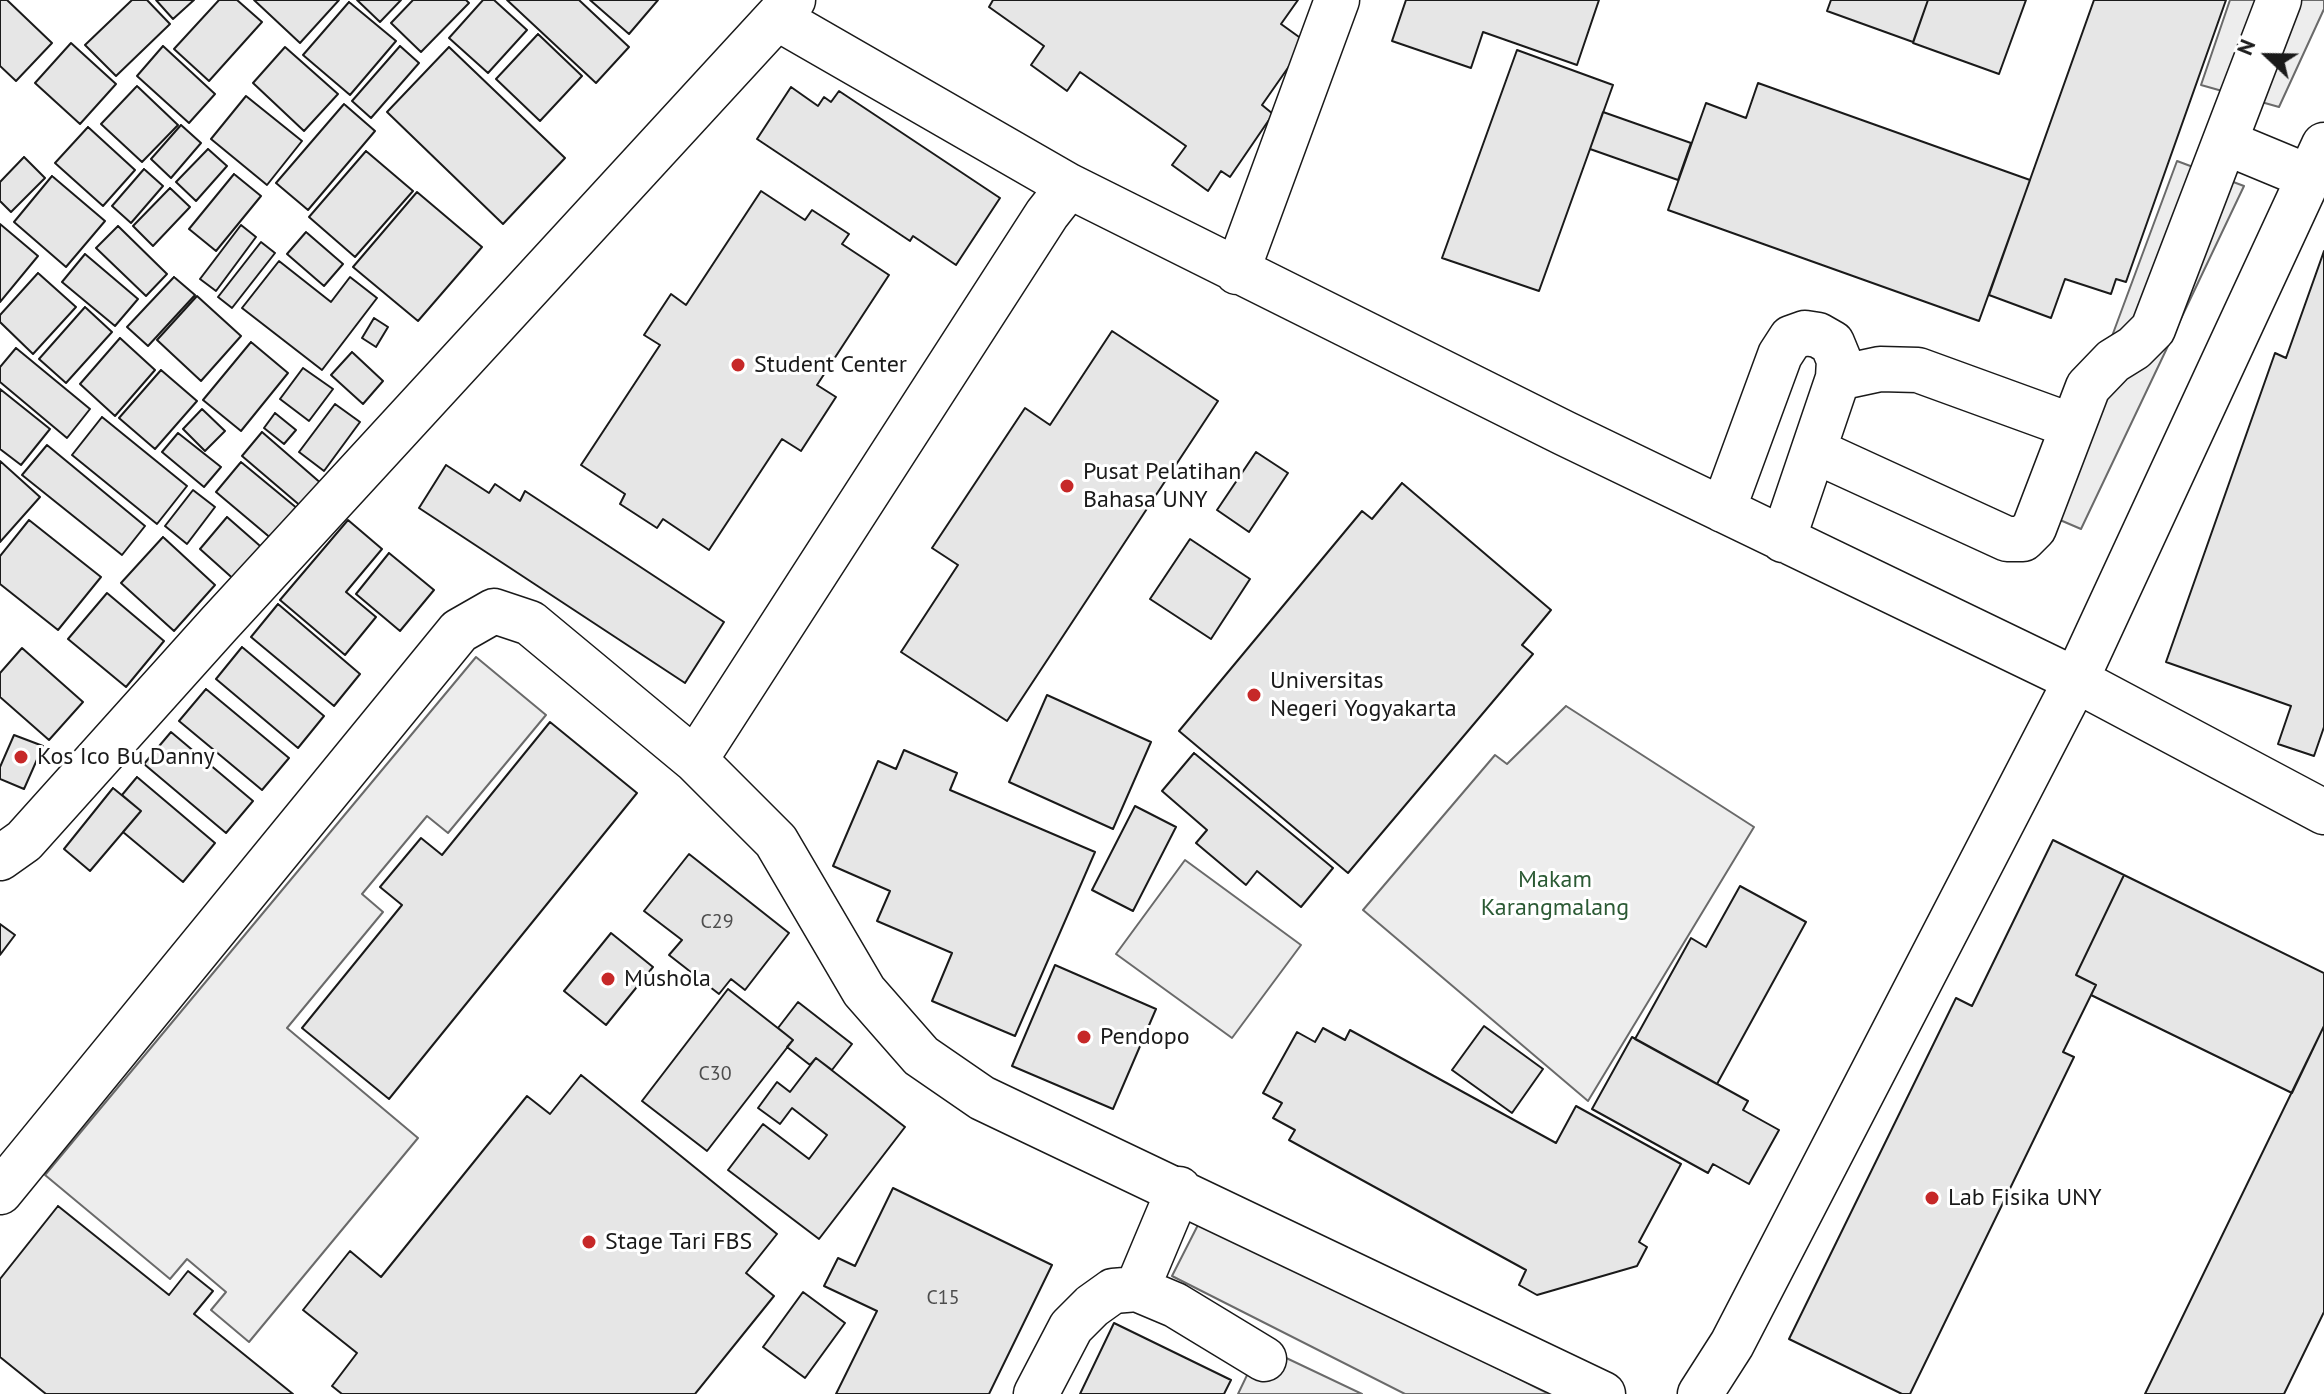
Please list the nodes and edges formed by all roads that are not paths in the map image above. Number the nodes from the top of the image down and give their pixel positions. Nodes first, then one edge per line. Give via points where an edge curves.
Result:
1 (1337, 0) edge
2 (2279, 0) edge
3 (785, 9) edge
4 (2227, 143) junction
5 (2317, 161) edge
6 (1069, 186) junction
7 (1237, 272) junction
8 (1838, 378) junction
9 (2072, 426) junction
10 (1815, 451) junction
11 (1723, 510) junction
12 (1783, 540) junction
13 (2076, 680) junction
14 (695, 760) junction
15 (2324, 812) edge
16 (0, 858) edge
17 (1179, 1189) junction
18 (0, 1192) edge
19 (1137, 1289) junction
20 (1264, 1359) dead end
21 (1036, 1394) edge
22 (1603, 1394) edge
23 (1700, 1394) edge

1 - 7 street
2 - 4 street
3 - 6 street
3 - 16 street via 24,841
4 - 5 street
4 - 9 street via 2153,329 2088,387
5 - 13 street
6 - 7 street
6 - 14 street
7 - 11 street
8 - 9 street via 1880,369 1918,370
8 - 10 street
8 - 11 street via 1839,360 1832,343 1805,333 1791,338
9 - 10 street via 2034,528 2023,539 2007,539
10 - 12 street
11 - 12 street
12 - 13 street
13 - 15 street
13 - 23 street via 1732,1344
14 - 17 street via 776,841 864,991 921,1056 982,1098
14 - 18 street via 530,623 494,611 459,631
17 - 19 street
17 - 22 street
19 - 20 street via 1175,1305
19 - 21 street via 1113,1291 1071,1327

